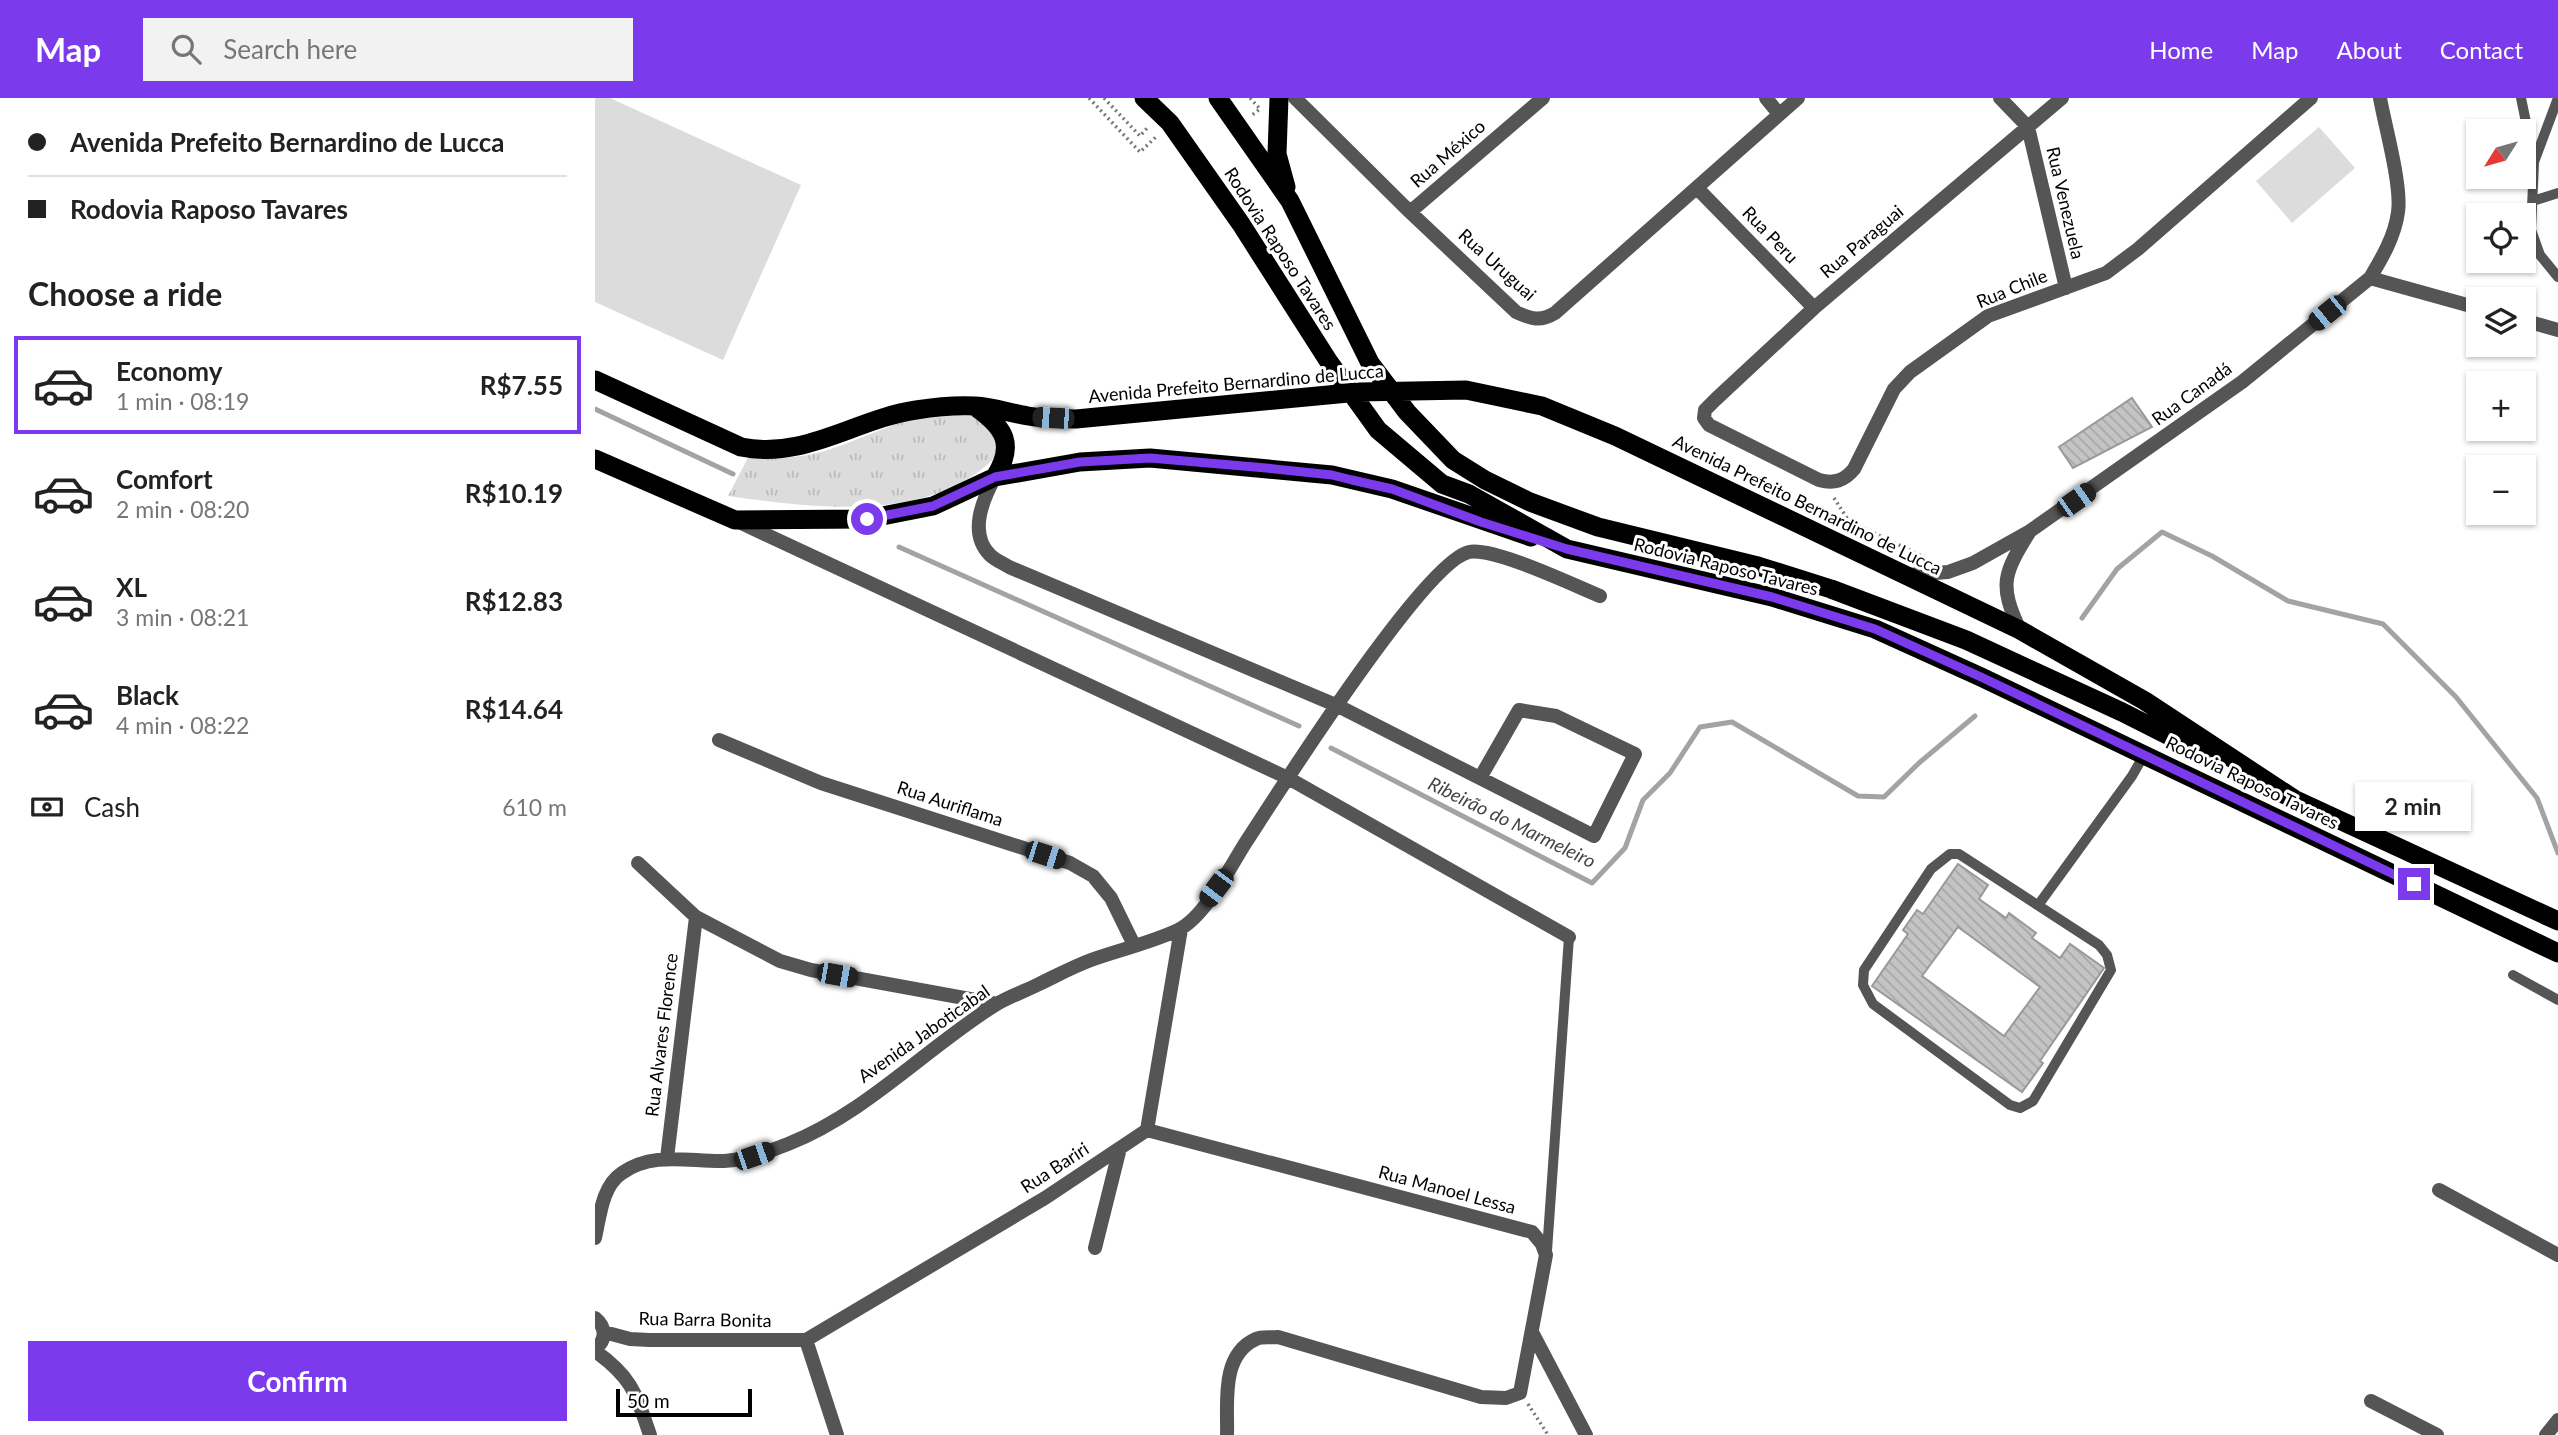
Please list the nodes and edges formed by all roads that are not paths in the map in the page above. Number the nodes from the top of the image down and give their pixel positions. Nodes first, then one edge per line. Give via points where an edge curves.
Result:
1 (1144, 98) edge
2 (1217, 98) edge
3 (1279, 98) edge
4 (1543, 98) edge
5 (1766, 98) edge
6 (1798, 98) edge
7 (2000, 98) edge
8 (2062, 98) edge
9 (2311, 98) edge
10 (2380, 98) edge
11 (2521, 98) edge
12 (2558, 99) edge
13 (1304, 101) edge
14 (1779, 114) junction
15 (2525, 119) edge
16 (2028, 127) junction
17 (2536, 157) edge
18 (1697, 188) junction
19 (2533, 189) edge
20 (2558, 193) edge
21 (1290, 201) junction
22 (2533, 201) junction
23 (1410, 212) junction
24 (2558, 276) edge
25 (2370, 278) junction
26 (2066, 288) junction
27 (2466, 304) edge
28 (1814, 308) junction
29 (2536, 324) edge
30 (2558, 330) edge
31 (595, 380) edge
32 (975, 406) junction
33 (1709, 425) joint
34 (595, 459) edge
35 (995, 477) junction
36 (735, 520) junction
37 (2030, 531) junction
38 (1567, 549) junction
39 (1906, 575) junction
40 (1600, 596) dead end
41 (2020, 630) junction
42 (1338, 706) junction
43 (719, 740) dead end
44 (2144, 755) junction
45 (1287, 778) junction
46 (1480, 778) junction
47 (2294, 800) junction
48 (638, 863) dead end
49 (2039, 904) junction
50 (696, 917) junction
51 (2558, 921) edge
52 (1181, 929) junction
53 (1569, 937) joint
54 (1134, 945) junction
55 (2558, 953) edge
56 (2513, 975) dead end
57 (2558, 1000) edge
58 (997, 1004) junction
59 (1147, 1130) junction
60 (1120, 1148) junction
61 (667, 1158) junction
62 (2439, 1190) dead end
63 (595, 1238) edge
64 (1095, 1248) dead end
65 (1546, 1255) junction
66 (2558, 1255) edge
67 (595, 1318) edge
68 (604, 1332) junction
69 (1533, 1334) junction
70 (806, 1340) junction
71 (595, 1350) edge
72 (2371, 1401) dead end
73 (2558, 1420) edge
74 (650, 1435) edge
75 (837, 1435) edge
76 (1227, 1435) edge
77 (1586, 1435) edge
78 (2437, 1435) edge
79 (2546, 1435) edge

1 - 38 highway, Rodovia Raposo Tavares via 1170,123 1234,213 1378,430 1442,484 1469,494
2 - 21 highway, Rodovia Raposo Tavares
3 - 21 highway via 1277,154
4 - 23 street, Rua México
5 - 14 street
6 - 14 street, Rua Uruguai
7 - 16 street
8 - 16 street, Rua Paraguai
9 - 26 street, Rua Chile via 2106,273
10 - 25 street via 2398,213 2383,257
11 - 15 lane
12 - 17 lane
13 - 23 street, Rua Uruguai
14 - 18 street, Rua Uruguai
16 - 26 street, Rua Venezuela
16 - 28 street, Rua Paraguai
18 - 23 street, Rua Uruguai via 1555,313 1538,320 1516,312
18 - 28 street, Rua Peru
19 - 22 lane
20 - 22 lane
21 - 47 highway, Rodovia Raposo Tavares via 1370,363 1407,412 1453,460 1485,481 1598,527 1758,566 1966,640 2122,712
22 - 24 lane via 2531,230 2540,256
25 - 27 street
25 - 37 street, Rua Canadá via 2242,383
26 - 33 street, Rua Chile via 1988,316 1910,372 1894,389 1854,469 1839,481 1823,481
28 - 33 street, Rua Paraguai via 1705,410
29 - 30 street
31 - 32 highway, Avenida Prefeito Bernardino de Lucca via 741,447 761,451 812,443 915,410
32 - 35 highway via 999,426 1005,439 1006,454
32 - 39 highway, Avenida Prefeito Bernardino de Lucca via 1031,417 1076,419 1359,392 1466,390 1542,406 1615,436
34 - 36 highway
35 - 36 highway via 933,506 867,519
35 - 38 highway via 1080,462 1150,458 1332,475 1392,489
35 - 42 street via 983,498 978,525 990,555
36 - 45 street
37 - 39 street, Rua Canadá via 1973,563
37 - 41 street via 2007,576 2008,605
38 - 44 highway, Rodovia Raposo Tavares via 1772,597 1875,629
39 - 41 highway, Avenida Prefeito Bernardino de Lucca
40 - 42 street via 1491,554 1469,552 1444,566 1408,606
41 - 47 highway, Avenida Prefeito Bernardino de Lucca via 2145,701
42 - 45 street, Avenida Jaboticabal
42 - 46 street
43 - 54 street, Rua Auriflama via 821,783 1070,863 1093,876 1105,891
44 - 49 lane
44 - 55 highway, Rodovia Raposo Tavares
45 - 52 street, Avenida Jaboticabal via 1216,888
45 - 53 street
46 - 46 street via 1594,836 1635,754 1556,716 1519,710
47 - 51 highway, Rodovia Raposo Tavares
48 - 50 street
49 - 49 lane via 2099,945 2111,970 2033,1101 2020,1108 1873,1004 1863,985 1864,970 1931,869 1951,854
50 - 58 street via 780,961 811,970
50 - 61 street, Rua Alvares Florence
52 - 54 street, Avenida Jaboticabal
52 - 59 street
53 - 65 lane
54 - 58 street, Avenida Jaboticabal
56 - 57 lane
58 - 61 street, Avenida Jaboticabal via 836,1121 789,1143 727,1161
59 - 60 street, Rua Bariri
59 - 65 street, Rua Manoel Lessa via 1532,1232
60 - 64 street
60 - 70 street, Rua Bariri via 1045,1198
61 - 63 street, Avenida Jaboticabal via 623,1171 612,1181
62 - 66 street
65 - 69 street
67 - 68 street
68 - 70 street, Rua Barra Bonita via 649,1340
68 - 71 street
69 - 76 street via 1520,1393 1506,1398 1481,1397 1278,1337 1258,1338 1239,1352 1228,1374
69 - 77 street
70 - 75 street
71 - 74 street via 630,1382
72 - 78 street
73 - 79 street

